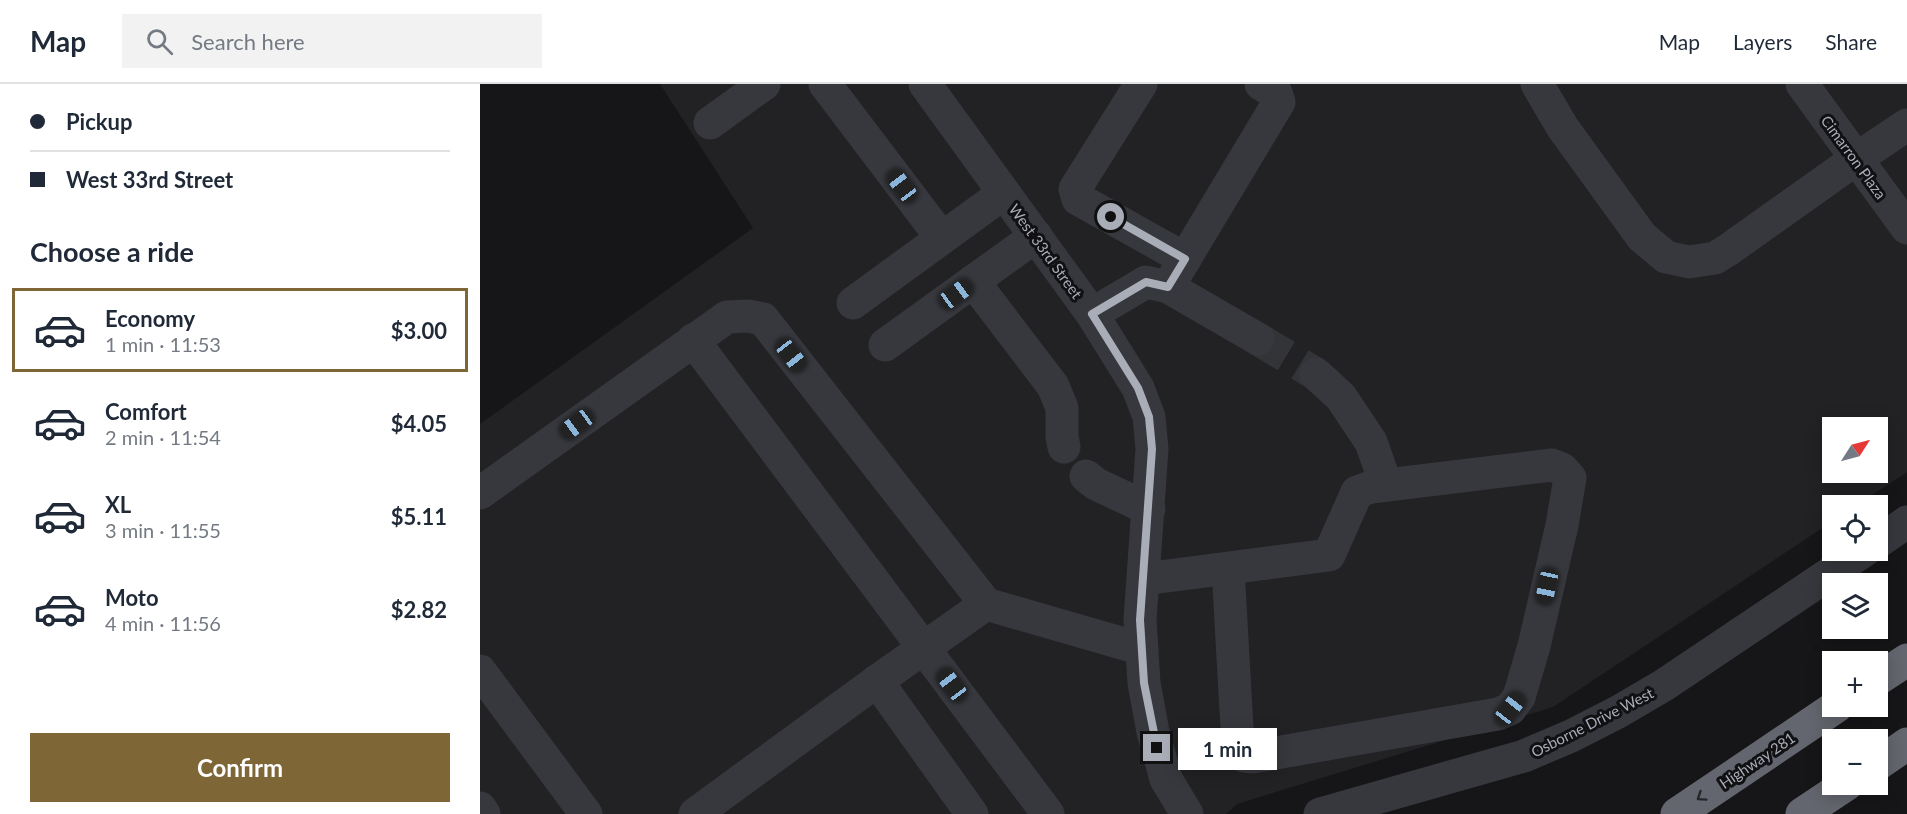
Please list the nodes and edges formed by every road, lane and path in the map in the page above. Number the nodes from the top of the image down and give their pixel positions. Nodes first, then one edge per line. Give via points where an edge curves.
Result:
1 (764, 84) edge
2 (825, 84) edge
3 (925, 84) edge
4 (1141, 84) edge
5 (1261, 84) edge
6 (1537, 84) edge
7 (1802, 84) edge
8 (710, 123) dead end
9 (1907, 125) edge
10 (1856, 159) junction
11 (1005, 193) junction
12 (1907, 228) edge
13 (1036, 236) junction
14 (941, 237) junction
15 (1185, 259) junction
16 (973, 281) junction
17 (1168, 287) junction
18 (853, 303) dead end
19 (1092, 314) junction
20 (1258, 339) tunnel mouth
21 (693, 340) junction
22 (885, 345) dead end
23 (1316, 374) tunnel mouth
24 (1064, 447) dead end
25 (1086, 476) dead end
26 (1386, 485) junction
27 (480, 494) edge
28 (1149, 509) junction
29 (1907, 522) edge
30 (1888, 535) edge
31 (1849, 561) edge
32 (1228, 568) junction
33 (1144, 579) junction
34 (986, 604) junction
35 (924, 648) junction
36 (1142, 649) junction
37 (1907, 660) edge
38 (480, 672) edge
39 (1888, 672) edge
40 (877, 681) junction
41 (1822, 716) edge
42 (1907, 744) edge
43 (1888, 757) edge
44 (1830, 795) edge
45 (480, 808) edge
46 (962, 810) edge
47 (484, 814) edge
48 (586, 814) edge
49 (696, 814) edge
50 (1048, 814) edge
51 (1187, 814) edge
52 (1320, 814) edge
53 (1677, 814) edge
54 (1802, 814) edge

1 - 8 street
2 - 14 street
3 - 11 street, West 33rd Street
4 - 15 street via 1075,189 1078,199
5 - 15 street via 1276,93 1279,102
6 - 10 street via 1563,128 1642,237 1666,257 1689,262 1715,258
7 - 10 street, Cimarron Plaza
9 - 10 street
10 - 12 street, Cimarron Plaza
11 - 13 street, West 33rd Street
11 - 14 street
13 - 16 street
13 - 19 street, West 33rd Street
14 - 18 street
15 - 17 street
16 - 22 street
16 - 24 street via 1053,386 1062,408
17 - 19 street via 1146,282
17 - 20 street
19 - 28 street, West 33rd Street via 1138,388 1149,417
21 - 27 street
21 - 34 street via 727,317 763,319
21 - 35 street
23 - 26 street via 1341,397 1371,442
25 - 28 street
26 - 32 street via 1357,492 1329,555
26 - 32 street via 1552,465 1570,478 1534,646 1519,698 1510,709 1244,756 1238,746
28 - 33 street, West 33rd Street
29 - 30 street
31 - 52 street, Osborne Drive West via 1664,686 1571,736 1524,756
32 - 33 street
33 - 36 street, West 33rd Street
34 - 35 street
34 - 36 street
35 - 40 street
35 - 50 street
36 - 51 street, West 33rd Street via 1144,683 1166,780
37 - 39 highway
38 - 48 street
40 - 46 street
40 - 49 street
41 -> 53 highway, Highway 281
42 - 43 highway
44 - 54 highway
45 - 47 street

